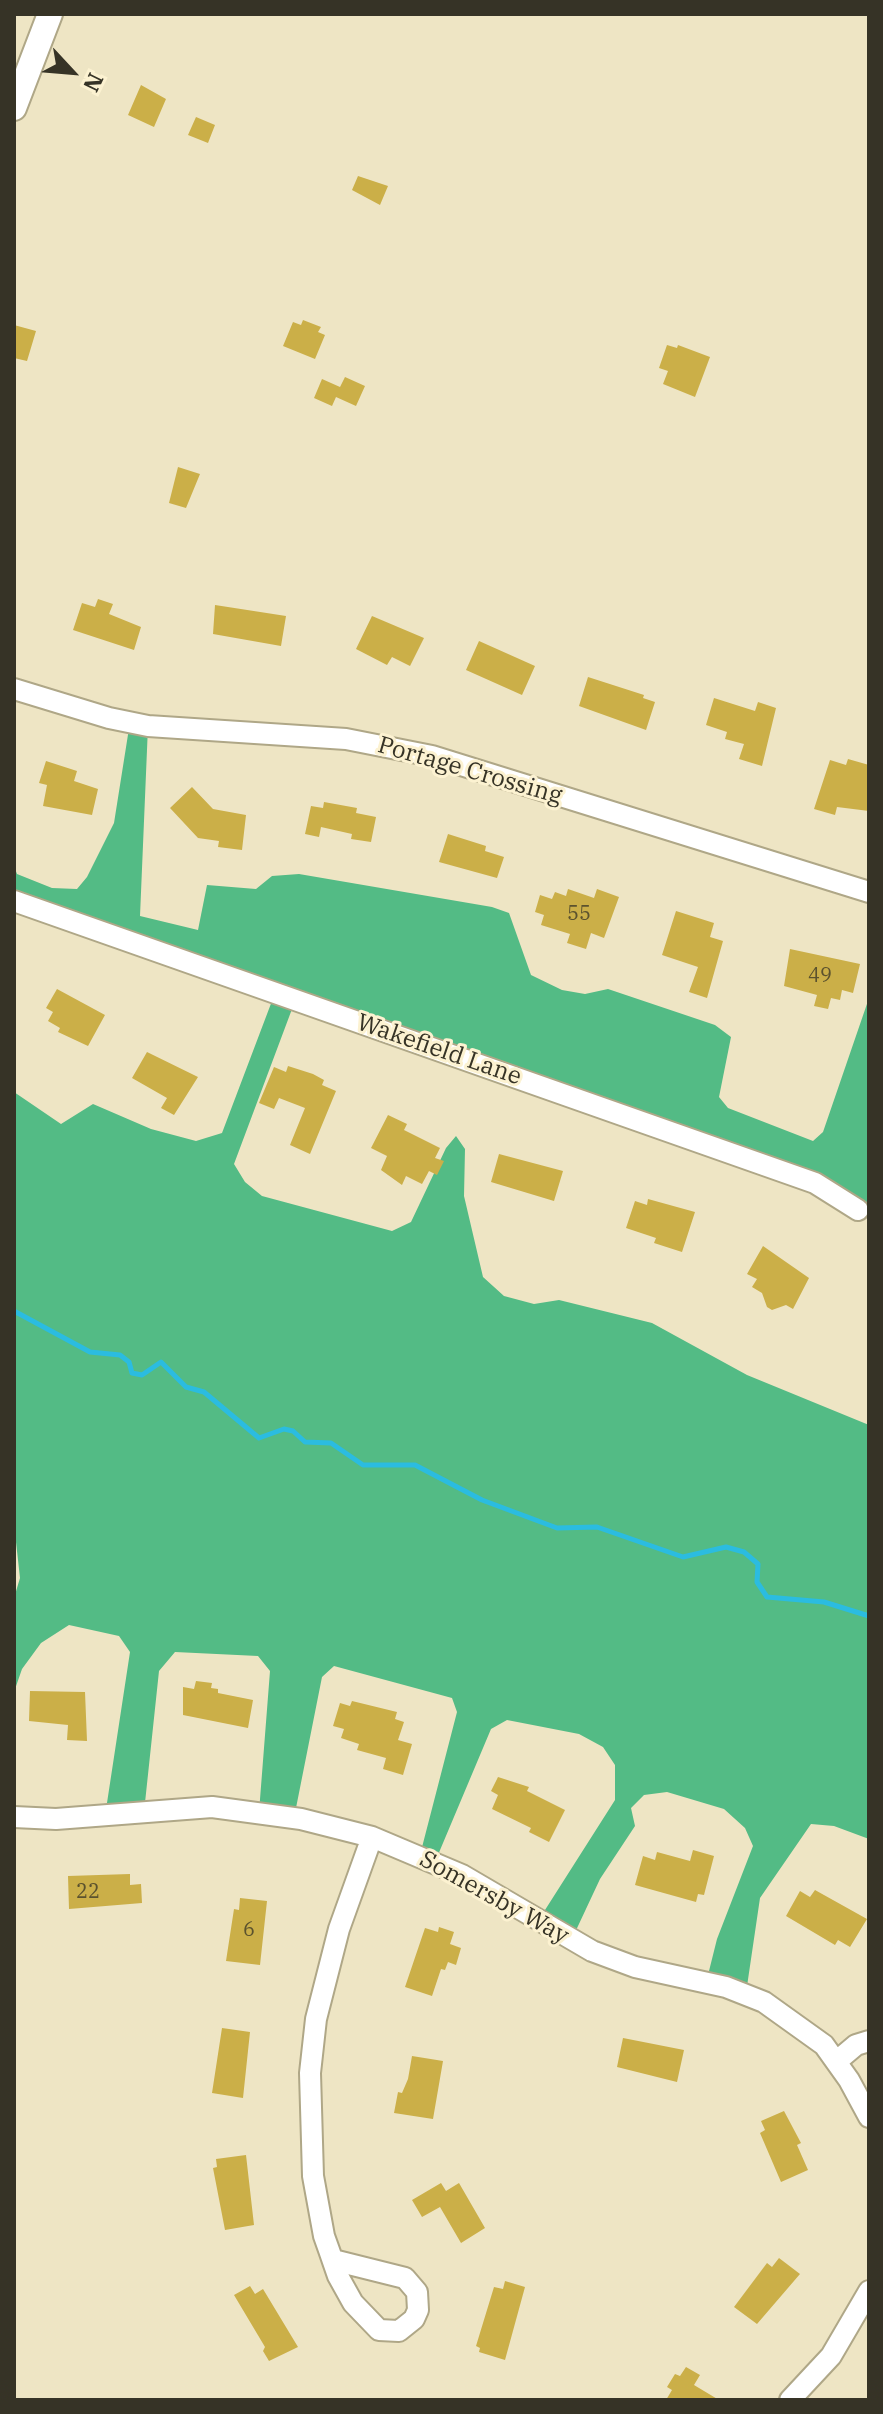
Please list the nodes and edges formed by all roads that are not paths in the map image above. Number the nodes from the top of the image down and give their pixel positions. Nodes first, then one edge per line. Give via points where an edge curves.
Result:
1 (50, 14) edge
2 (14, 108) edge
3 (14, 689) edge
4 (869, 892) edge
5 (14, 901) edge
6 (858, 1210) dead end
7 (14, 1817) edge
8 (372, 1837) junction
9 (869, 2041) edge
10 (837, 2061) junction
11 (869, 2117) edge
12 (333, 2260) dead end
13 (869, 2291) edge
14 (790, 2400) edge

1 - 2 street
3 - 4 street, Portage Crossing via 148,726 346,739 432,756
5 - 6 street, Wakefield Lane via 815,1183
7 - 8 street, Somersby Way via 56,1819 212,1807 301,1819
8 - 10 street, Somersby Way via 462,1875 592,1951 764,2002 810,2033
8 - 12 street via 326,1974 310,2073 313,2176
9 - 10 street
10 - 11 street, Somersby Way
13 - 14 street via 831,2356

